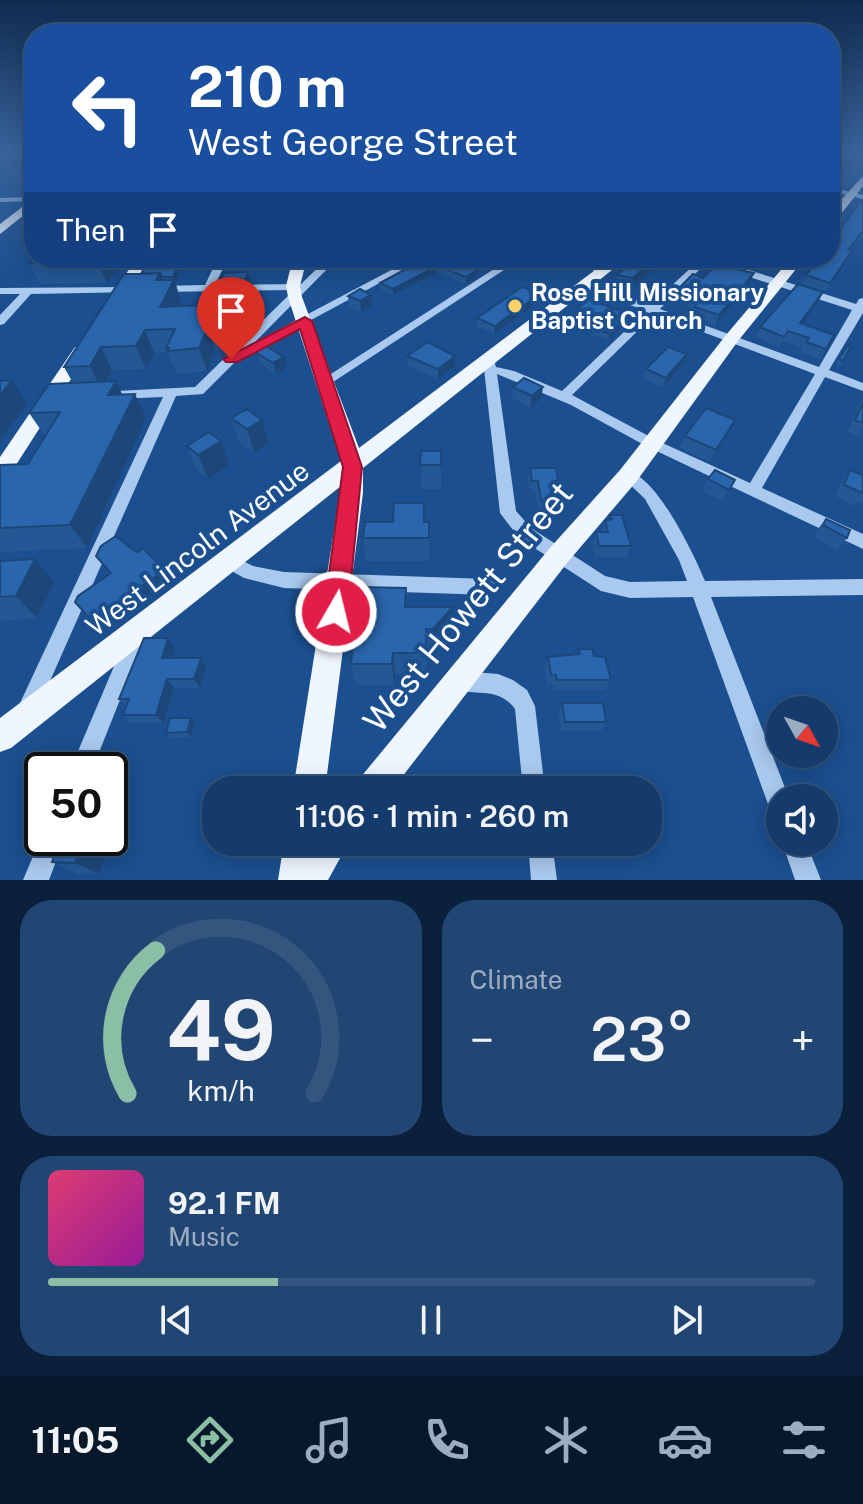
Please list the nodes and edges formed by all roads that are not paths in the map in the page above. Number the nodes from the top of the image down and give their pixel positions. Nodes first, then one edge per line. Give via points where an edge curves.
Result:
1 (857, 196) edge
2 (0, 200) edge
3 (24, 200) edge
4 (24, 209) edge
5 (840, 211) edge
6 (0, 230) edge
7 (137, 268) edge
8 (218, 268) edge
9 (299, 268) edge
10 (322, 268) edge
11 (403, 268) edge
12 (501, 268) edge
13 (594, 268) edge
14 (607, 268) edge
15 (694, 268) edge
16 (731, 268) edge
17 (790, 268) edge
18 (603, 271) junction
19 (35, 279) edge
20 (778, 283) junction
21 (586, 285) junction
22 (209, 288) junction
23 (122, 290) junction
24 (298, 290) junction
25 (0, 291) edge
26 (26, 291) junction
27 (862, 306) edge
28 (110, 308) edge
29 (651, 309) junction
30 (305, 321) junction
31 (0, 322) edge
32 (93, 334) edge
33 (732, 338) junction
34 (231, 359) junction
35 (489, 365) junction
36 (822, 372) junction
37 (326, 381) junction
38 (863, 387) edge
39 (171, 393) junction
40 (97, 396) edge
41 (563, 397) junction
42 (651, 443) junction
43 (353, 467) junction
44 (0, 473) edge
45 (628, 476) junction
46 (755, 488) junction
47 (863, 542) edge
48 (558, 556) junction
49 (229, 561) junction
50 (341, 582) junction
51 (488, 587) dead end
52 (700, 587) junction
53 (863, 587) edge
54 (140, 629) junction
55 (461, 681) junction
56 (23, 720) junction
57 (0, 737) edge
58 (89, 752) edge
59 (311, 776) edge
60 (383, 776) edge
61 (532, 776) edge
62 (773, 784) edge
63 (46, 856) edge
64 (299, 856) edge
65 (323, 856) edge
66 (541, 856) edge
67 (799, 856) edge
68 (36, 880) edge
69 (296, 880) edge
70 (308, 880) edge
71 (544, 880) edge
72 (808, 880) edge

1 - 5 main road
2 - 3 street
4 - 6 main road
7 - 23 main road
8 - 22 street
9 - 24 main road
10 - 24 street
11 - 30 street
12 - 37 street
13 - 18 street
14 - 18 main road, West Lincoln Avenue
15 - 29 street
16 - 20 street
17 - 20 main road, West Howett Street
18 - 21 main road, West Lincoln Avenue
19 - 26 street
20 - 27 street
20 - 33 main road, West Howett Street
21 - 29 street
21 - 35 main road, West Lincoln Avenue
22 - 23 street
22 - 24 street
23 - 26 street
23 - 28 main road
24 - 30 main road
24 - 34 street
25 - 26 street
26 - 31 street
27 - 36 street
29 - 33 street
29 - 41 street
30 - 34 street
30 - 37 main road
32 - 44 main road via 59,398
33 - 36 street
33 - 42 main road, West Howett Street
34 - 39 street via 198,391
35 - 41 street
35 - 43 main road, West Lincoln Avenue
35 - 48 street via 508,513 525,533
36 - 38 street
36 - 46 street
37 - 43 main road
39 - 40 street
39 - 56 street
41 - 42 street
42 - 45 main road, West Howett Street
42 - 46 street
43 - 49 main road, West Lincoln Avenue
43 - 50 main road
45 - 48 main road, West Howett Street
45 - 52 street via 650,495
46 - 47 street
48 - 52 street via 601,583 630,590
48 - 55 main road, West Howett Street
49 - 50 street via 275,579
49 - 54 main road, West Lincoln Avenue
50 - 51 street
50 - 59 main road
52 - 53 street
52 - 62 street
54 - 56 main road, West Lincoln Avenue
54 - 58 street
55 - 60 main road, West Howett Street
55 - 61 street via 507,685 520,697
56 - 57 main road, West Lincoln Avenue
63 - 68 street
64 - 69 main road
65 - 70 main road
66 - 71 street
67 - 72 street

